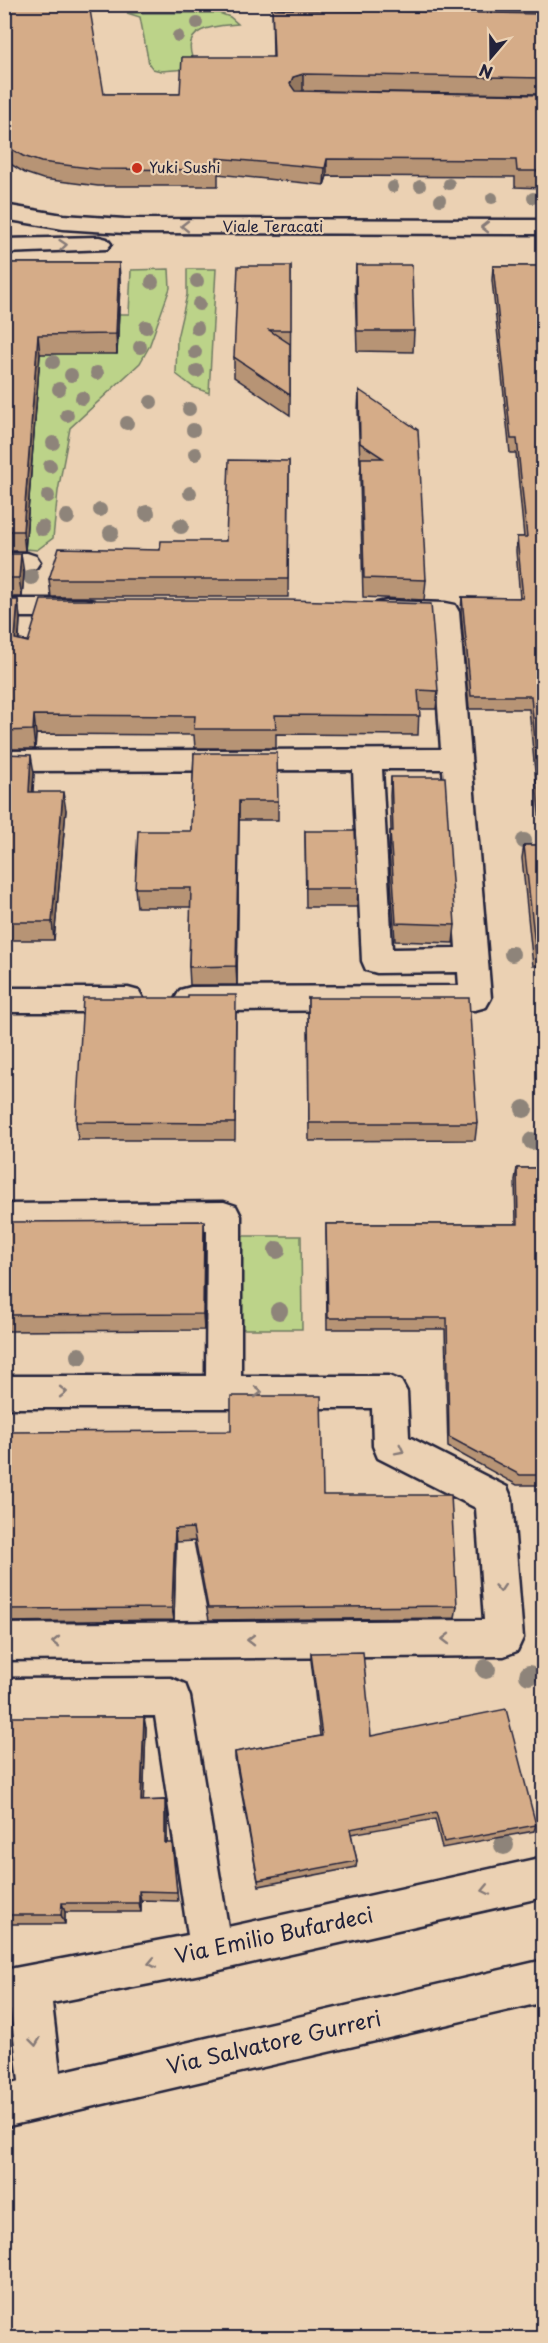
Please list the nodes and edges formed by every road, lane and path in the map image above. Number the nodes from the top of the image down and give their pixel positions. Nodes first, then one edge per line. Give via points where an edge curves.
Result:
1 (4, 213) edge
2 (543, 226) edge
3 (4, 246) edge
4 (543, 246) edge
5 (4, 608) edge
6 (110, 608) edge
7 (366, 609) edge
8 (368, 759) junction
9 (457, 759) junction
10 (4, 760) edge
11 (377, 960) junction
12 (472, 960) junction
13 (379, 998) junction
14 (4, 1000) edge
15 (4, 1218) edge
16 (4, 1392) edge
17 (222, 1392) junction
18 (4, 1642) edge
19 (4, 1698) edge
20 (543, 1877) edge
21 (210, 1951) junction
22 (543, 1981) edge
23 (17, 1989) edge
24 (23, 2101) edge

2 -> 1 street, Viale Teracati via 72,224
3 -> 4 street, Viale Teracati
5 - 6 street
7 - 9 street via 445,612
8 - 9 street
8 - 10 street
8 - 11 street
9 - 12 street
11 - 12 street
11 - 13 street
12 - 13 street via 475,998
13 - 14 street
15 - 17 street via 224,1216
16 -> 17 street
17 -> 18 street via 389,1392 391,1446 494,1499 504,1638
19 - 21 street via 171,1697
20 -> 21 street, Via Emilio Bufardeci
21 -> 23 street, Via Emilio Bufardeci
22 - 24 street, Via Salvatore Gurreri
23 -> 24 street

